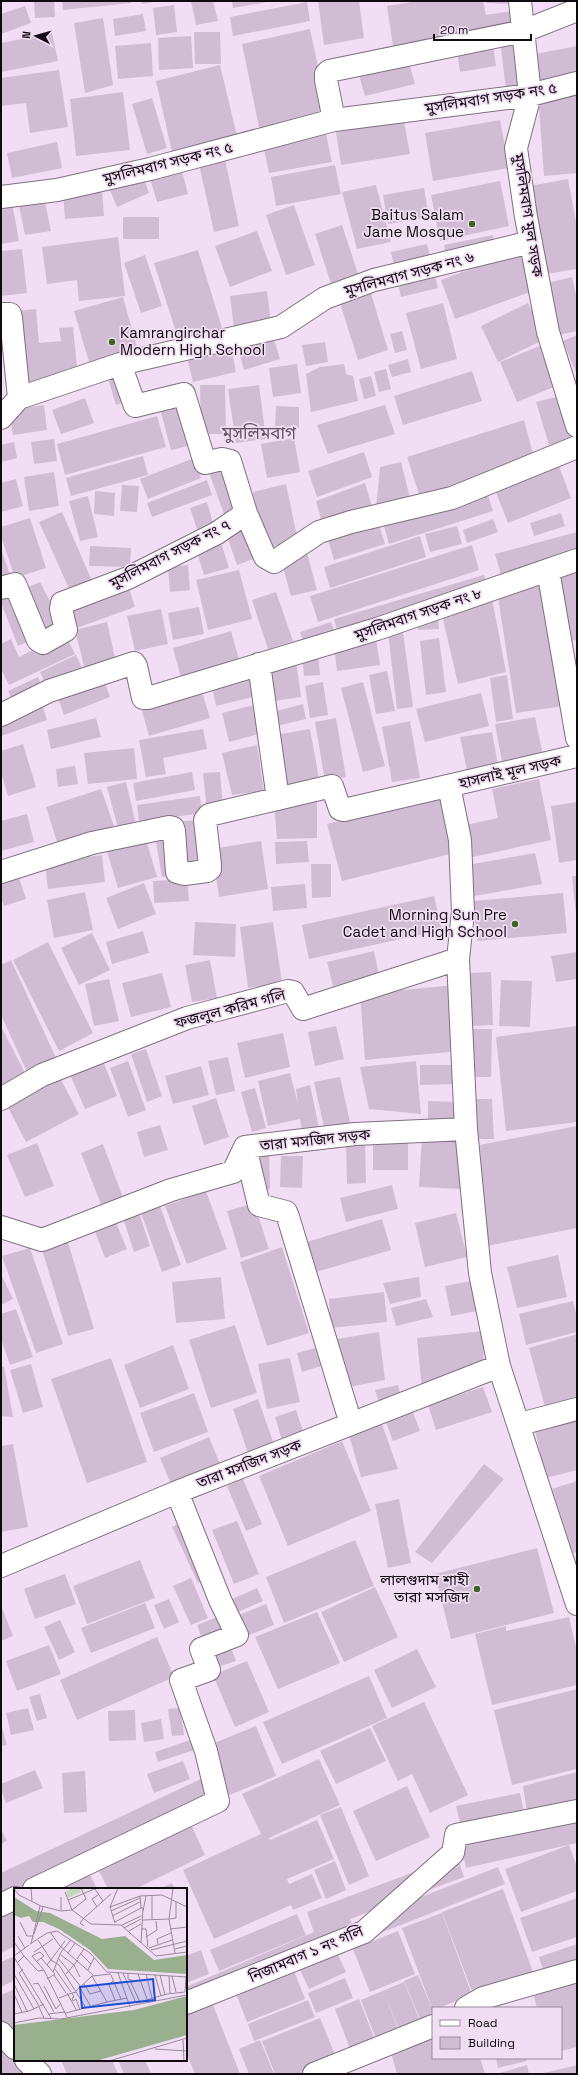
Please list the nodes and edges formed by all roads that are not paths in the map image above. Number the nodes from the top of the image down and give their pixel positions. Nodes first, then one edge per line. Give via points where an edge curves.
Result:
1 (520, 1) edge
2 (577, 10) edge
3 (524, 31) junction
4 (577, 83) edge
5 (530, 95) junction
6 (334, 120) junction
7 (1, 197) edge
8 (531, 242) junction
9 (1, 314) edge
10 (120, 364) junction
11 (19, 398) junction
12 (1, 418) edge
13 (577, 426) edge
14 (577, 447) edge
15 (246, 513) junction
16 (577, 560) edge
17 (548, 570) junction
18 (1, 588) edge
19 (259, 664) junction
20 (1, 715) edge
21 (577, 738) edge
22 (577, 756) edge
23 (449, 786) junction
24 (278, 799) junction
25 (1, 872) edge
26 (458, 959) junction
27 (1, 1099) edge
28 (466, 1129) junction
29 (245, 1147) junction
30 (1, 1227) edge
31 (499, 1366) junction
32 (577, 1409) edge
33 (351, 1424) junction
34 (520, 1424) junction
35 (177, 1492) junction
36 (1, 1566) edge
37 (577, 1604) edge
38 (577, 1811) edge
39 (36, 1888) edge
40 (14, 1898) edge
41 (1, 1905) edge
42 (577, 1971) edge
43 (187, 2002) edge
44 (468, 2007) edge
45 (432, 2026) edge
46 (1, 2033) edge
47 (14, 2046) edge
48 (314, 2074) edge

1 - 3 street, মুসলিমবাগ মূল সড়ক
2 - 3 street
3 - 5 street, মুসলিমবাগ মূল সড়ক
3 - 6 street via 329,71 326,80
4 - 5 street, মুসলিমবাগ সড়ক নং ৫
5 - 6 street, মুসলিমবাগ সড়ক নং ৫
5 - 8 street, মুসলিমবাগ মূল সড়ক via 516,148
6 - 7 street, মুসলিমবাগ সড়ক নং ৫ via 150,169 58,190
8 - 10 street, মুসলিমবাগ সড়ক নং ৬ via 374,280 325,298 280,327
8 - 13 street, মুসলিমবাগ মূল সড়ক via 548,332
9 - 11 street via 10,314 11,318
10 - 11 street, মুসলিমবাগ সড়ক নং ৬
10 - 15 street via 135,406 184,394 205,463 222,459 230,461
11 - 12 street, মুসলিমবাগ সড়ক নং ৬
14 - 15 street, মুসলিমবাগ সড়ক নং ৭ via 452,498 319,532 274,562 265,557
15 - 18 street, মুসলিমবাগ সড়ক নং ৭ via 217,533 128,578 62,603 60,609 66,630 43,643 38,640 15,584
16 - 17 street, মুসলিমবাগ সড়ক নং ৮
17 - 19 street, মুসলিমবাগ সড়ক নং ৮ via 377,629
17 - 21 street, হাসলাই মূল সড়ক
19 - 20 street, মুসলিমবাগ সড়ক নং ৮ via 142,698 134,663 49,691
19 - 24 street
22 - 23 street, হাসলাই মূল সড়ক
23 - 24 street via 344,810 340,809 332,786
23 - 26 street, হাসলাই মূল সড়ক via 460,840 463,912
24 - 25 street via 206,817 210,869 207,871 179,874 177,872 174,831 168,827 92,843
26 - 27 street, ফজলুল করিম গলি via 303,1008 293,992 288,992 187,1018 42,1075
26 - 28 street
28 - 29 street, তারা মসজিদ সড়ক via 355,1134
28 - 31 street via 480,1273
29 - 30 street, তারা মসজিদ সড়ক via 233,1172 171,1190 42,1240
29 - 33 street via 259,1205 286,1212 288,1217
31 - 33 street, তারা মসজিদ সড়ক
31 - 34 street
32 - 34 street
33 - 35 street, তারা মসজিদ সড়ক
34 - 37 street
35 - 36 street, তারা মসজিদ সড়ক
35 - 39 street via 220,1600 237,1634 201,1649 209,1670 181,1680 206,1751 218,1801
38 - 43 street, নিজামবাগ ১ নং গলি via 456,1835 453,1854 364,1932
40 - 41 street
42 - 44 street via 484,1998
45 - 48 street
46 - 47 street

